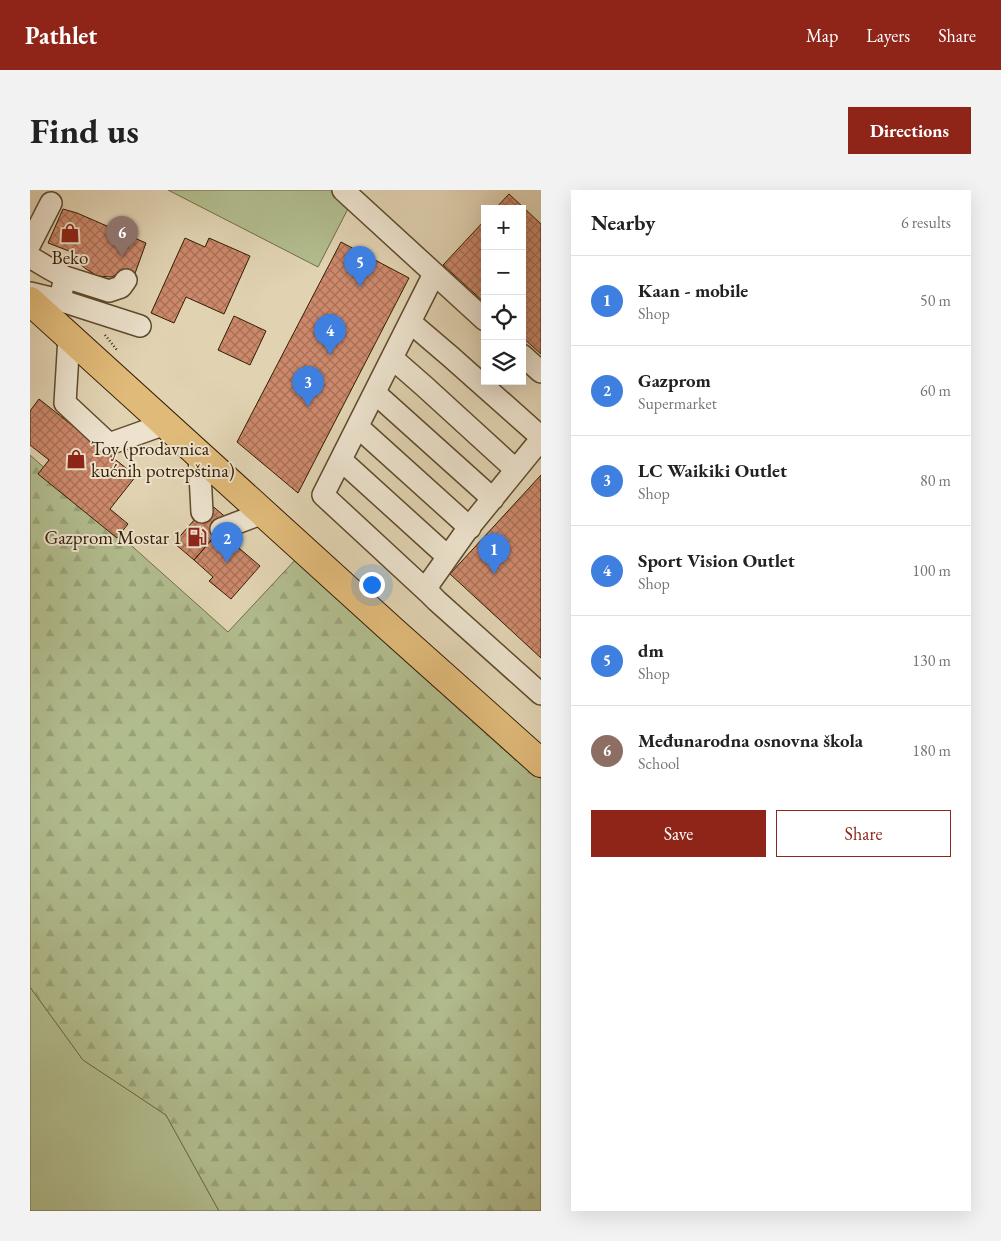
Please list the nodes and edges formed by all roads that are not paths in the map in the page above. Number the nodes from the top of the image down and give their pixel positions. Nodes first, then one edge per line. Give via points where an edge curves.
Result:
1 (343, 190) edge
2 (51, 204) dead end
3 (30, 244) edge
4 (30, 257) edge
5 (434, 274) junction
6 (65, 277) junction
7 (126, 280) dead end
8 (30, 293) edge
9 (59, 300) junction
10 (30, 301) edge
11 (481, 316) edge
12 (410, 322) junction
13 (140, 326) dead end
14 (69, 337) junction
15 (392, 358) junction
16 (526, 358) edge
17 (541, 372) edge
18 (375, 393) junction
19 (165, 424) junction
20 (358, 427) junction
21 (541, 438) edge
22 (199, 455) junction
23 (341, 460) junction
24 (516, 470) junction
25 (493, 498) junction
26 (202, 512) dead end
27 (263, 513) junction
28 (470, 528) junction
29 (221, 529) dead end
30 (448, 557) junction
31 (430, 594) junction
32 (541, 694) edge
33 (541, 763) edge

1 - 5 lane
2 - 3 lane
4 - 6 lane
5 - 11 lane
5 - 12 lane
6 - 7 lane via 109,291 121,287
6 - 9 lane
8 - 9 lane
9 - 13 lane
10 - 14 main road
12 - 15 lane
12 - 21 lane
14 - 19 main road
14 - 19 lane via 65,403 109,444
15 - 18 lane
15 - 24 lane
16 - 17 lane
18 - 20 lane
18 - 25 lane
19 - 22 main road
20 - 23 lane
20 - 28 lane
21 - 24 lane
22 - 26 lane
22 - 27 main road
23 - 30 lane
23 - 31 lane via 323,495
24 - 25 lane
25 - 28 lane
27 - 29 lane
27 - 33 main road
28 - 30 lane
30 - 31 lane via 428,585
31 - 32 lane

